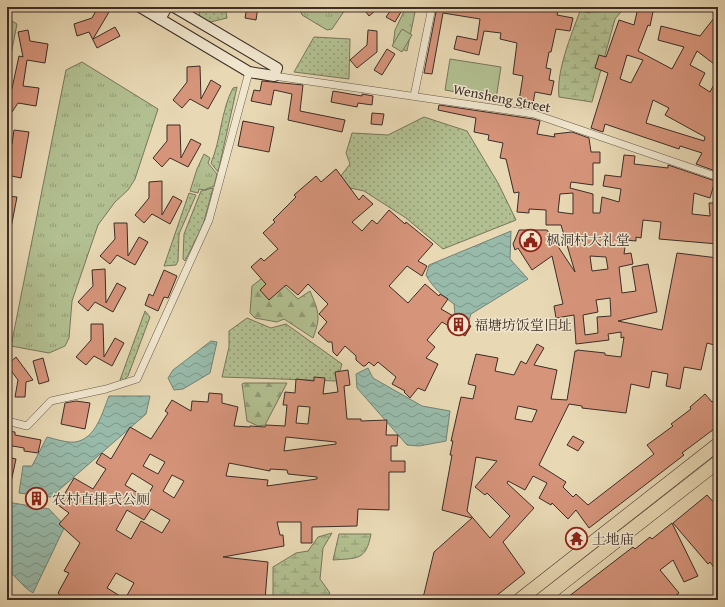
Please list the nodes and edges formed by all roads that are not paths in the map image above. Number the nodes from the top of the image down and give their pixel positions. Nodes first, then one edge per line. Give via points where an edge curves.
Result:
1 (140, 7) edge
2 (167, 7) edge
3 (432, 7) edge
4 (179, 8) edge
5 (160, 19) junction
6 (172, 26) junction
7 (249, 72) junction
8 (274, 76) junction
9 (414, 96) junction
10 (718, 177) edge
11 (7, 421) edge
12 (718, 444) edge
13 (718, 462) edge
14 (519, 600) edge
15 (541, 600) edge

1 - 5 street
2 - 5 street
3 - 9 street
4 - 6 street
4 - 8 street via 277,68
5 - 6 street
6 - 7 street
7 - 8 street
7 - 11 street via 208,220 137,378 106,389 51,401 27,426
8 - 9 street, Wensheng Street
9 - 10 street, Wensheng Street via 540,116
12 - 14 highway
13 - 15 highway

